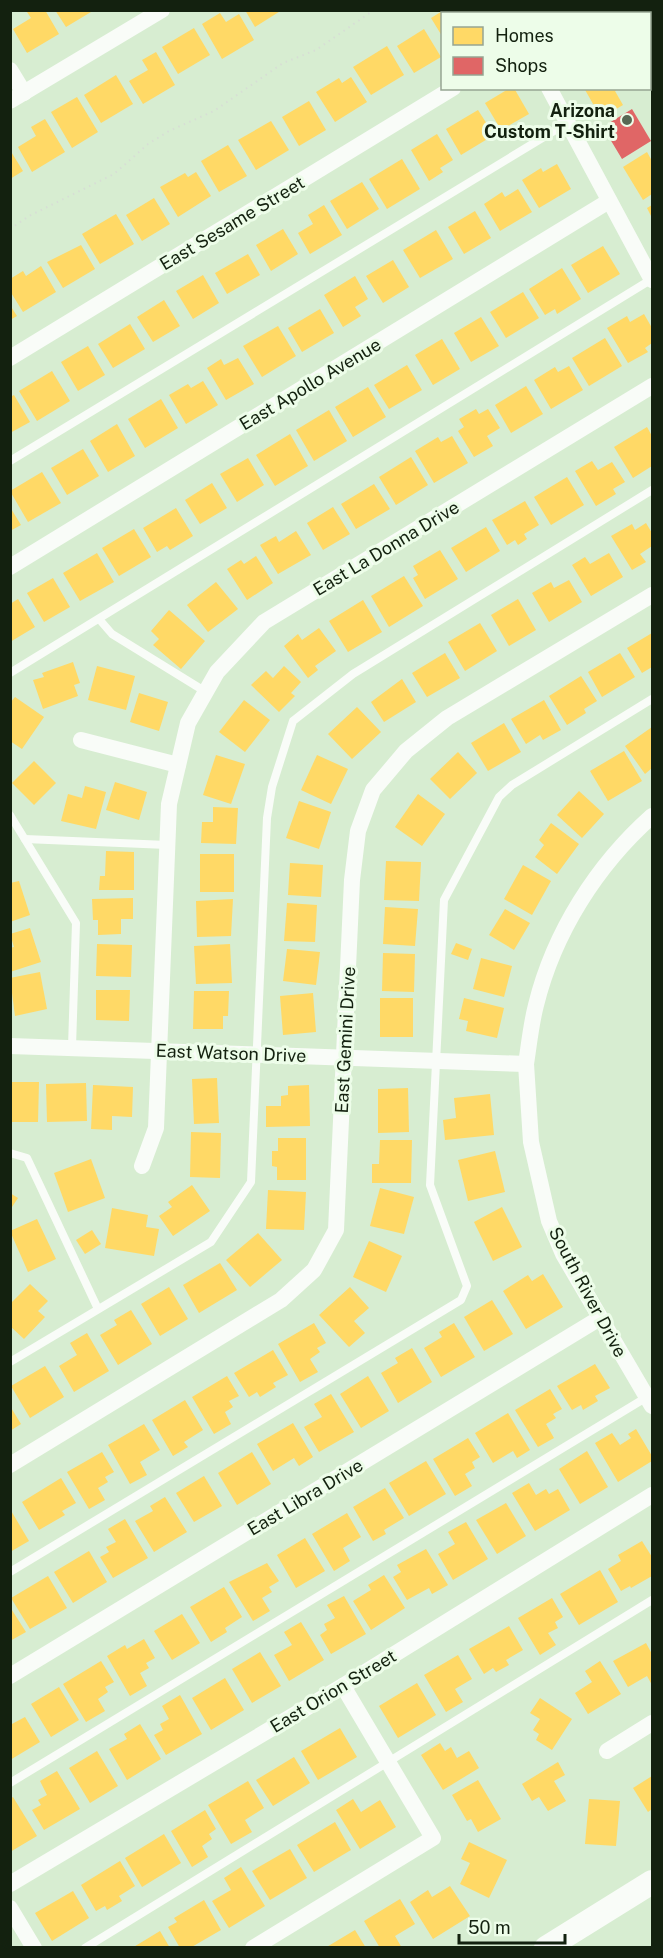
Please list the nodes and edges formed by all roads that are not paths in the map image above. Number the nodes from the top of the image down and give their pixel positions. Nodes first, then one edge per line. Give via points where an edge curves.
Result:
1 (162, 10) edge
2 (10, 70) edge
3 (450, 90) edge
4 (550, 90) edge
5 (17, 97) edge
6 (567, 123) junction
7 (609, 201) junction
8 (652, 279) edge
9 (10, 357) edge
10 (652, 386) edge
11 (10, 461) edge
12 (652, 490) edge
13 (10, 567) edge
14 (652, 595) edge
15 (99, 619) junction
16 (10, 673) edge
17 (206, 692) junction
18 (652, 699) edge
19 (81, 740) dead end
20 (178, 765) junction
21 (10, 815) edge
22 (652, 816) edge
23 (25, 839) junction
24 (167, 845) junction
25 (10, 1046) edge
26 (72, 1047) junction
27 (158, 1050) junction
28 (255, 1054) junction
29 (346, 1058) junction
30 (434, 1060) junction
31 (526, 1064) junction
32 (10, 1153) edge
33 (142, 1166) dead end
34 (98, 1309) junction
35 (600, 1318) junction
36 (10, 1362) edge
37 (650, 1401) edge
38 (10, 1465) edge
39 (652, 1495) edge
40 (10, 1572) edge
41 (652, 1600) edge
42 (10, 1676) edge
43 (344, 1686) junction
44 (652, 1723) edge
45 (607, 1751) dead end
46 (388, 1762) junction
47 (10, 1783) edge
48 (652, 1882) edge
49 (10, 1884) edge
50 (10, 1908) edge
51 (34, 1947) edge
52 (85, 1947) edge
53 (253, 1947) edge
54 (546, 1947) edge

1 - 5 street
2 - 5 street
3 - 9 street, East Sesame Street
4 - 6 street
6 - 7 street
6 - 11 lane
7 - 8 street
7 - 13 street, East Apollo Avenue
8 - 15 lane
10 - 17 street, East La Donna Drive via 264,622 217,672
12 - 28 lane via 352,674 293,721 272,787 267,818
14 - 29 street, East Gemini Drive via 447,718 405,751 373,790 358,831 352,880
15 - 16 lane
15 - 17 lane via 112,634
17 - 20 street, East La Donna Drive via 188,723
18 - 30 lane via 512,785 499,797 444,900
19 - 20 street
20 - 24 street, East La Donna Drive via 169,804
21 - 23 lane
22 - 31 street via 610,857 555,950 536,1005
23 - 24 lane
23 - 26 lane via 76,923
24 - 27 street, East La Donna Drive
25 - 26 street, East Watson Drive
26 - 27 street, East Watson Drive
27 - 28 street, East Watson Drive
27 - 33 street, East La Donna Drive via 156,1128
28 - 29 street, East Watson Drive
28 - 34 lane via 251,1182 211,1242
29 - 30 street, East Watson Drive
29 - 38 street, East Gemini Drive via 336,1230 314,1270 281,1300
30 - 31 street, East Watson Drive
30 - 40 lane via 430,1185 467,1286 461,1300
31 - 35 street, South River Drive via 531,1142 549,1221
32 - 34 lane via 27,1158
34 - 36 lane
35 - 37 street, South River Drive
35 - 42 street, East Libra Drive
37 - 47 lane
39 - 43 street, East Orion Street
41 - 46 lane
43 - 46 street
43 - 49 street, East Orion Street
44 - 45 street
46 - 52 lane
46 - 53 street via 433,1838
48 - 54 main road
50 - 51 street

